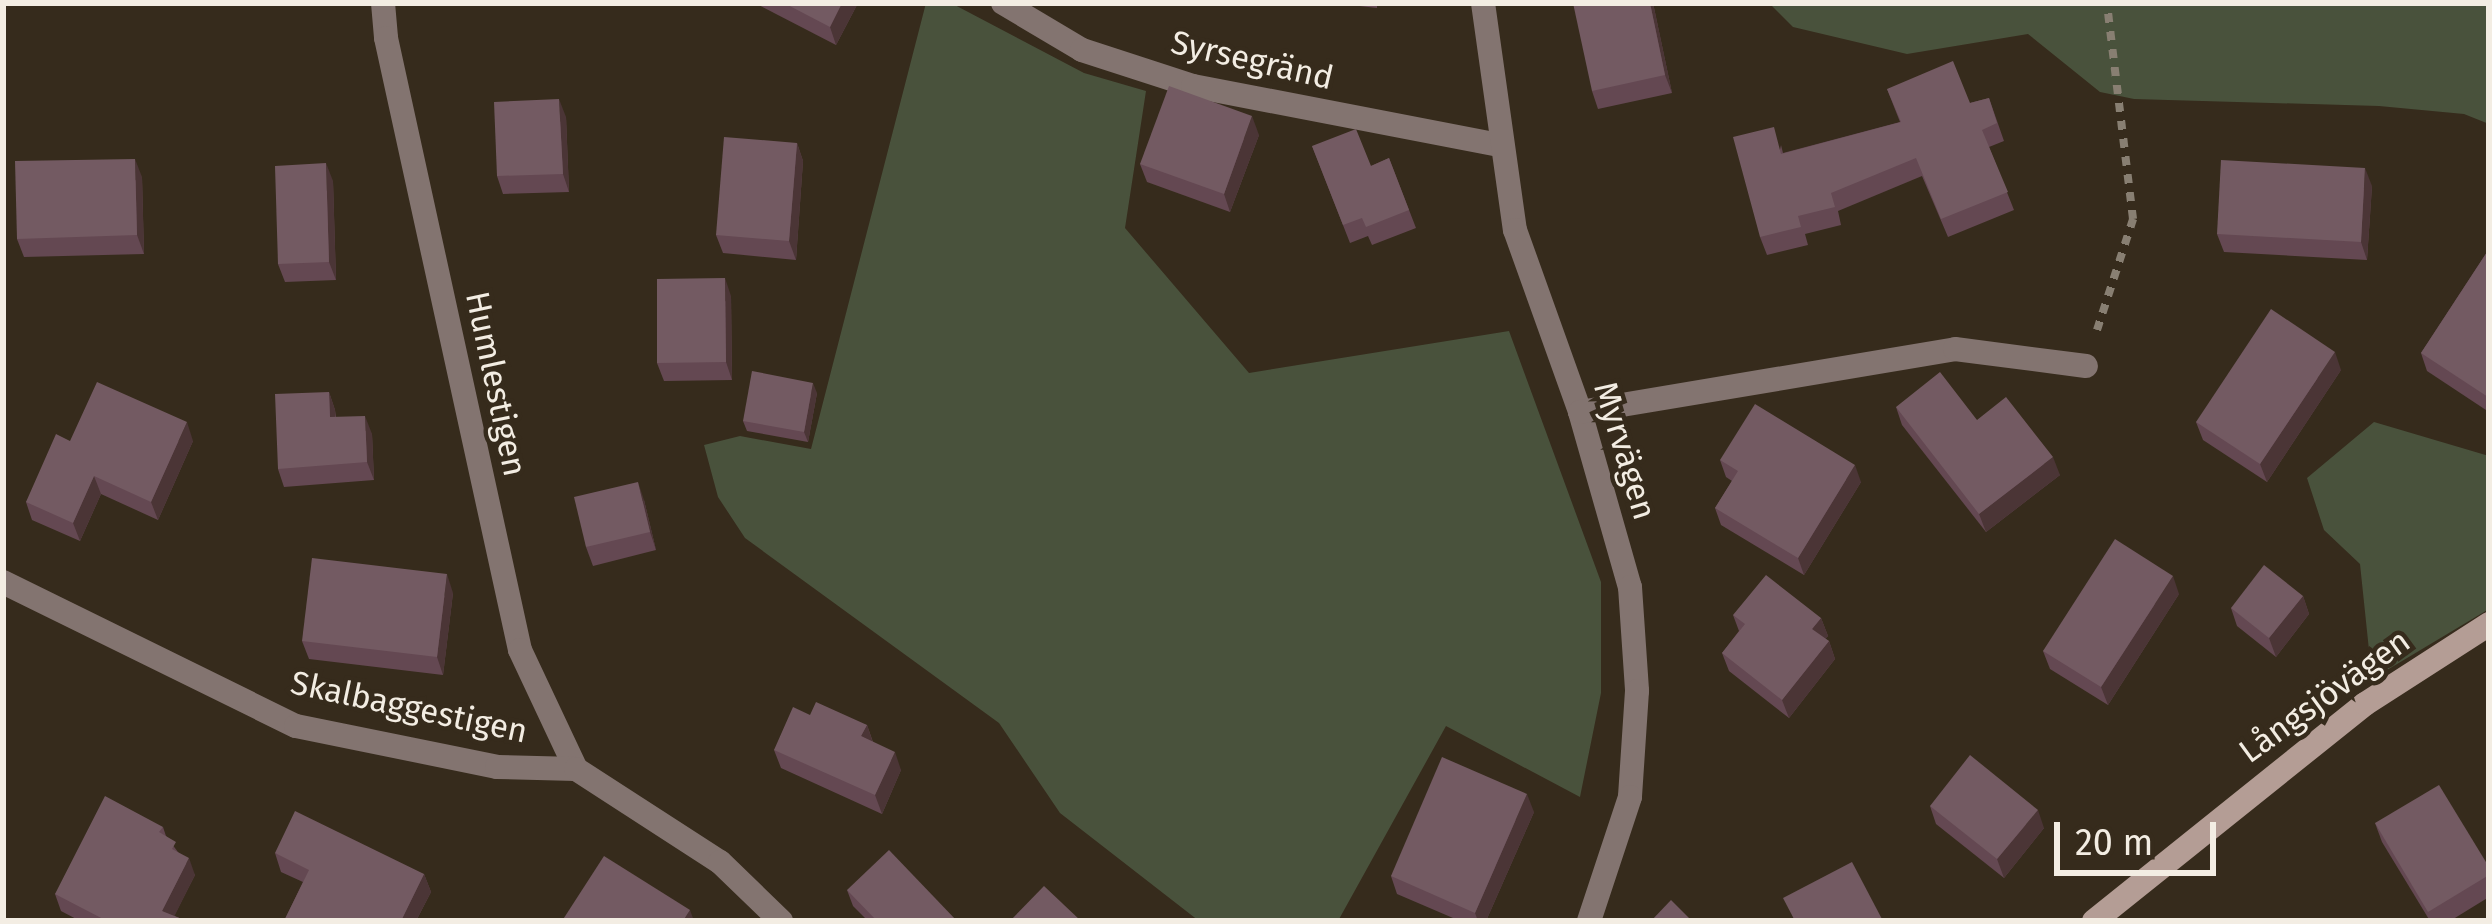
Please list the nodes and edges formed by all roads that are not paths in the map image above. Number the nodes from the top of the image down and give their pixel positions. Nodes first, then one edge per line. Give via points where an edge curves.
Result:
1 (383, 3) edge
2 (1003, 3) edge
3 (1483, 3) edge
4 (1500, 146) junction
5 (2086, 366) road end
6 (1580, 412) junction
7 (3, 582) edge
8 (2489, 625) edge
9 (576, 770) junction
10 (781, 921) edge
11 (1588, 921) edge
12 (2094, 921) edge

1 - 9 street, Humlestigen via 520,650
2 - 4 street, Syrsegränd via 1082,50 1193,86
3 - 4 street, Myrvägen
4 - 6 street, Myrvägen via 1515,230
5 - 6 street via 1954,349
6 - 11 street, Myrvägen via 1630,586 1637,691 1630,797
7 - 9 street, Skalbaggestigen via 296,726 497,767
8 - 12 street, Långsjövägen via 2365,704
9 - 10 street via 720,862

